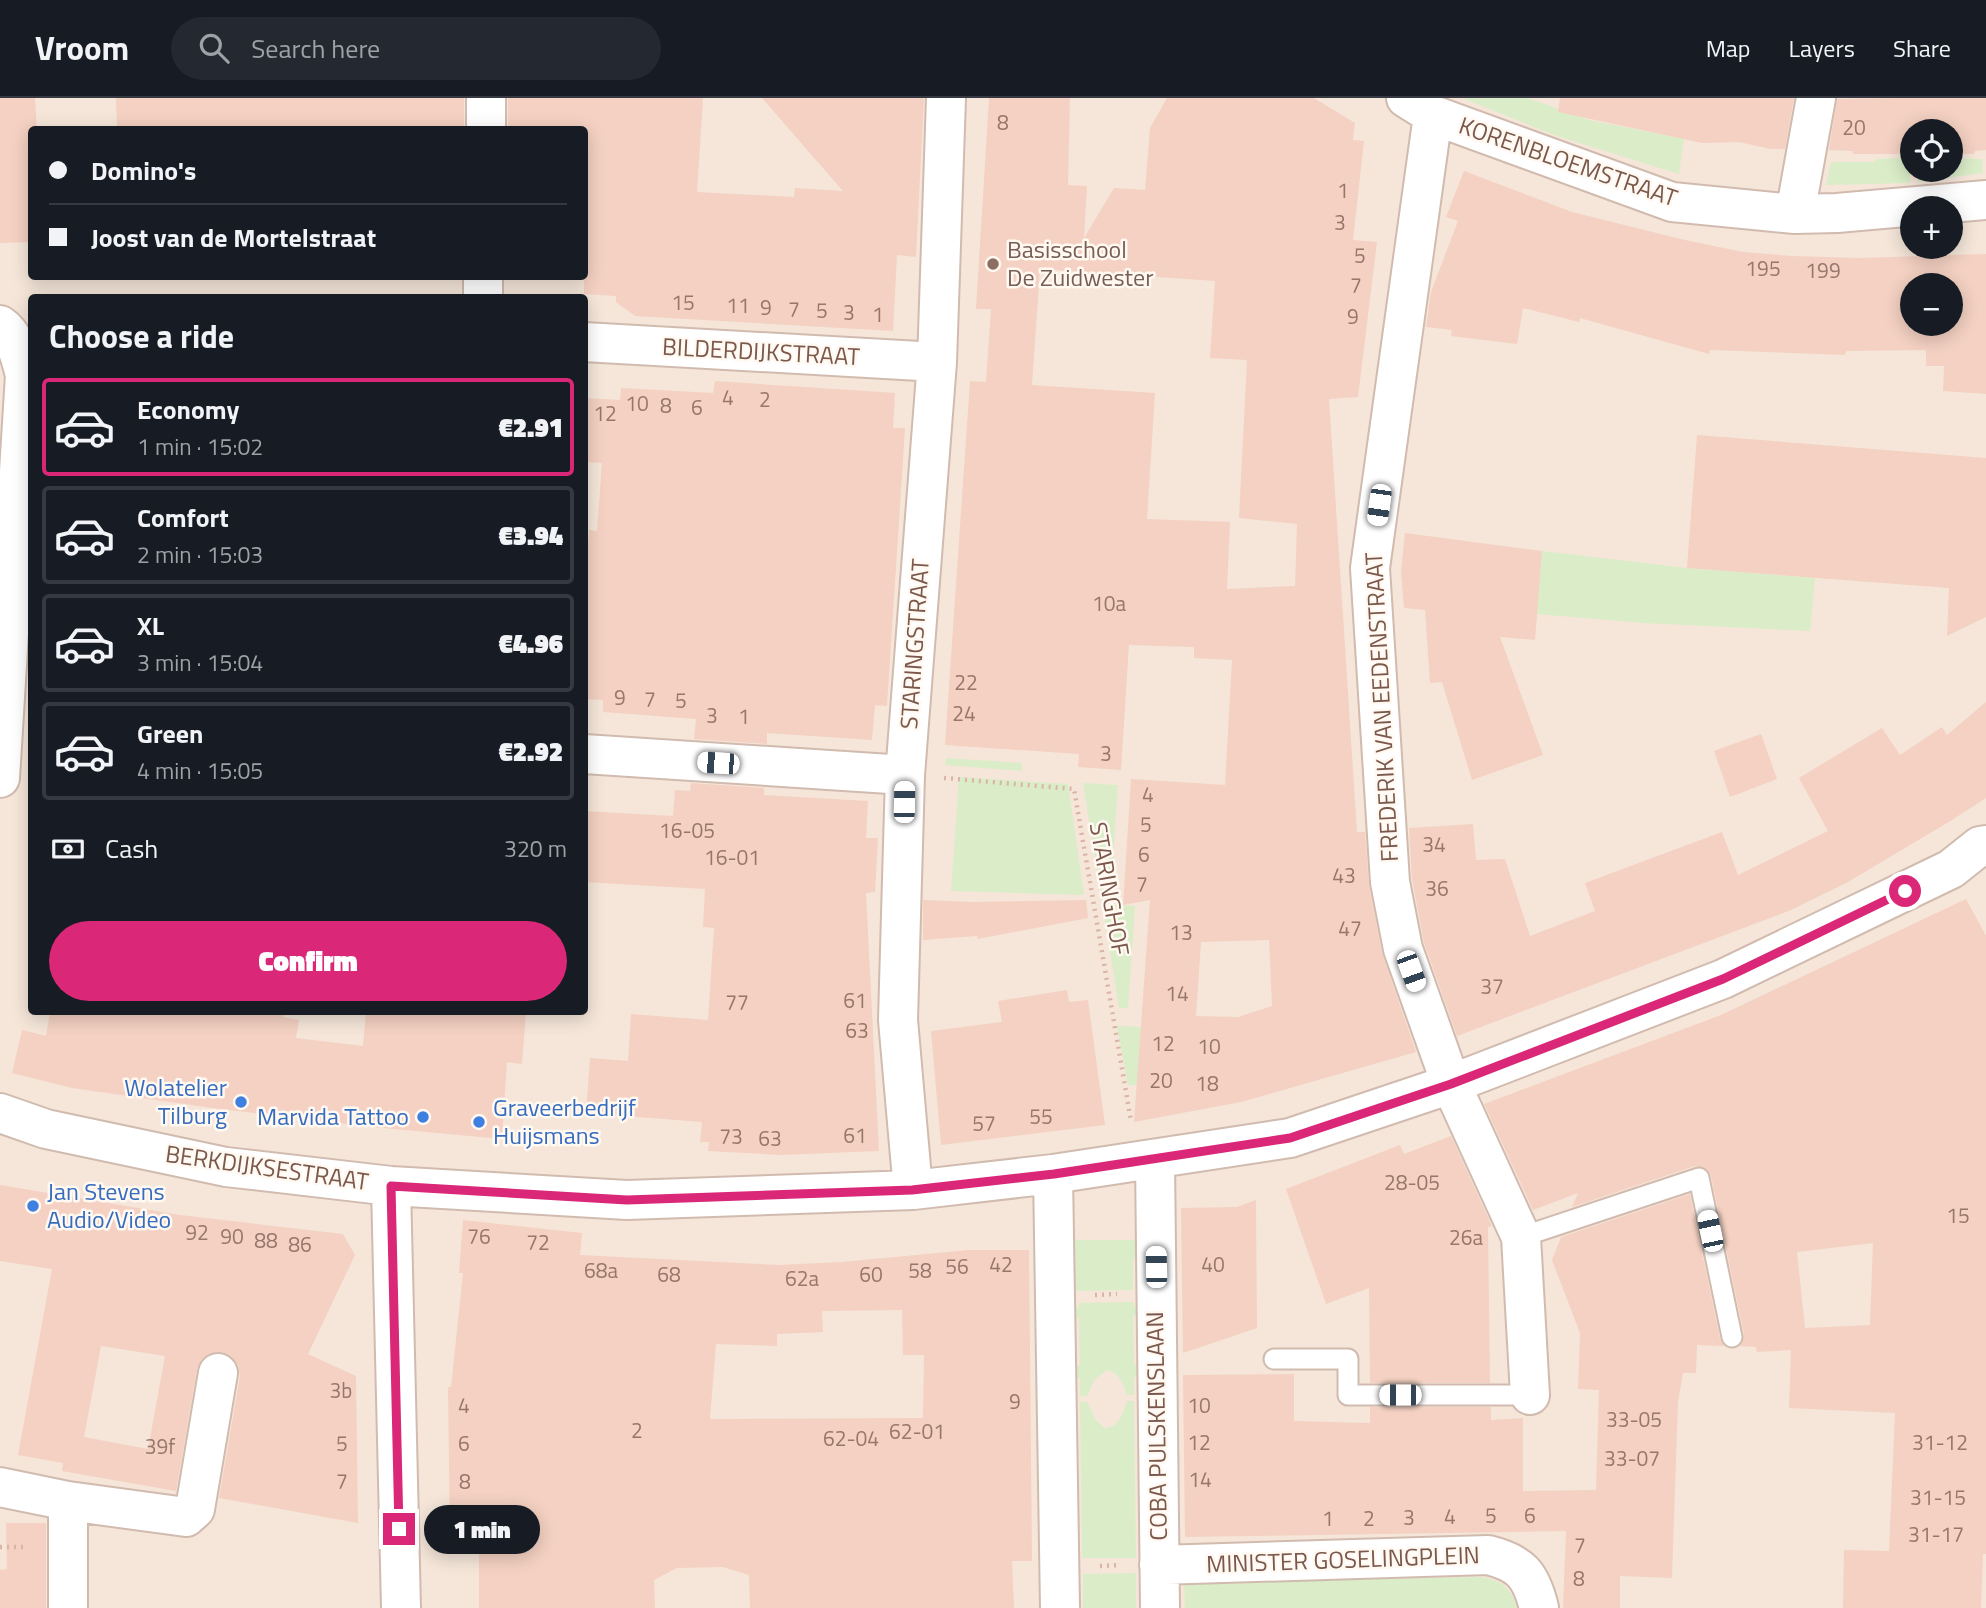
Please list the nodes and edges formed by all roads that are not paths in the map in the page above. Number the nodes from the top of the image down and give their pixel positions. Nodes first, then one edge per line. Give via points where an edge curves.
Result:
1 (486, 98) edge
2 (946, 98) edge
3 (1816, 98) edge
4 (1420, 106) edge
5 (486, 126) edge
6 (1986, 200) edge
7 (1795, 214) junction
8 (13, 324) edge
9 (588, 342) edge
10 (937, 362) junction
11 (17, 716) edge
12 (588, 754) edge
13 (905, 775) junction
14 (0, 778) edge
15 (1986, 845) edge
16 (1968, 870) edge
17 (1451, 1084) junction
18 (0, 1113) edge
19 (1146, 1161) junction
20 (1054, 1174) junction
21 (391, 1186) junction
22 (912, 1190) junction
23 (1521, 1237) junction
24 (1732, 1337) dead end
25 (1275, 1359) dead end
26 (218, 1373) dead end
27 (1530, 1395) joint
28 (0, 1487) edge
29 (68, 1501) junction
30 (1159, 1565) junction
31 (68, 1608) edge
32 (401, 1608) edge
33 (1060, 1608) edge
34 (1160, 1608) edge
35 (1539, 1608) edge

1 - 5 street
2 - 10 street, STARINGSTRAAT
3 - 7 street
4 - 7 street, KORENBLOEMSTRAAT via 1672,202
4 - 17 street, FREDERIK VAN EEDENSTRAAT via 1370,568 1390,882 1403,949
6 - 7 street, KORENBLOEMSTRAAT
8 - 11 street via 25,376
9 - 10 street, BILDERDIJKSTRAAT
10 - 13 street, STARINGSTRAAT
11 - 14 street
12 - 13 street
13 - 22 street, STARINGSTRAAT via 898,1020
15 - 16 street, BERKDIJKSESTRAAT via 1980,846
16 - 17 street, BERKDIJKSESTRAAT via 1723,979
17 - 19 street, BERKDIJKSESTRAAT via 1290,1138
17 - 23 street
18 - 21 street, BERKDIJKSESTRAAT via 46,1129 226,1167
19 - 20 street, BERKDIJKSESTRAAT
19 - 30 street, COBA PULSKENSLAAN via 1156,1293
20 - 22 street, BERKDIJKSESTRAAT
20 - 33 street
21 - 22 street, BERKDIJKSESTRAAT via 627,1200
21 - 32 street
23 - 24 lane via 1699,1178
23 - 27 street
25 - 27 lane via 1348,1359 1348,1395
26 - 29 street via 195,1509 186,1517
28 - 29 street
29 - 31 street
30 - 34 street, COBA PULSKENSLAAN
30 - 35 street, MINISTER GOSELINGPLEIN via 1488,1555 1523,1570

